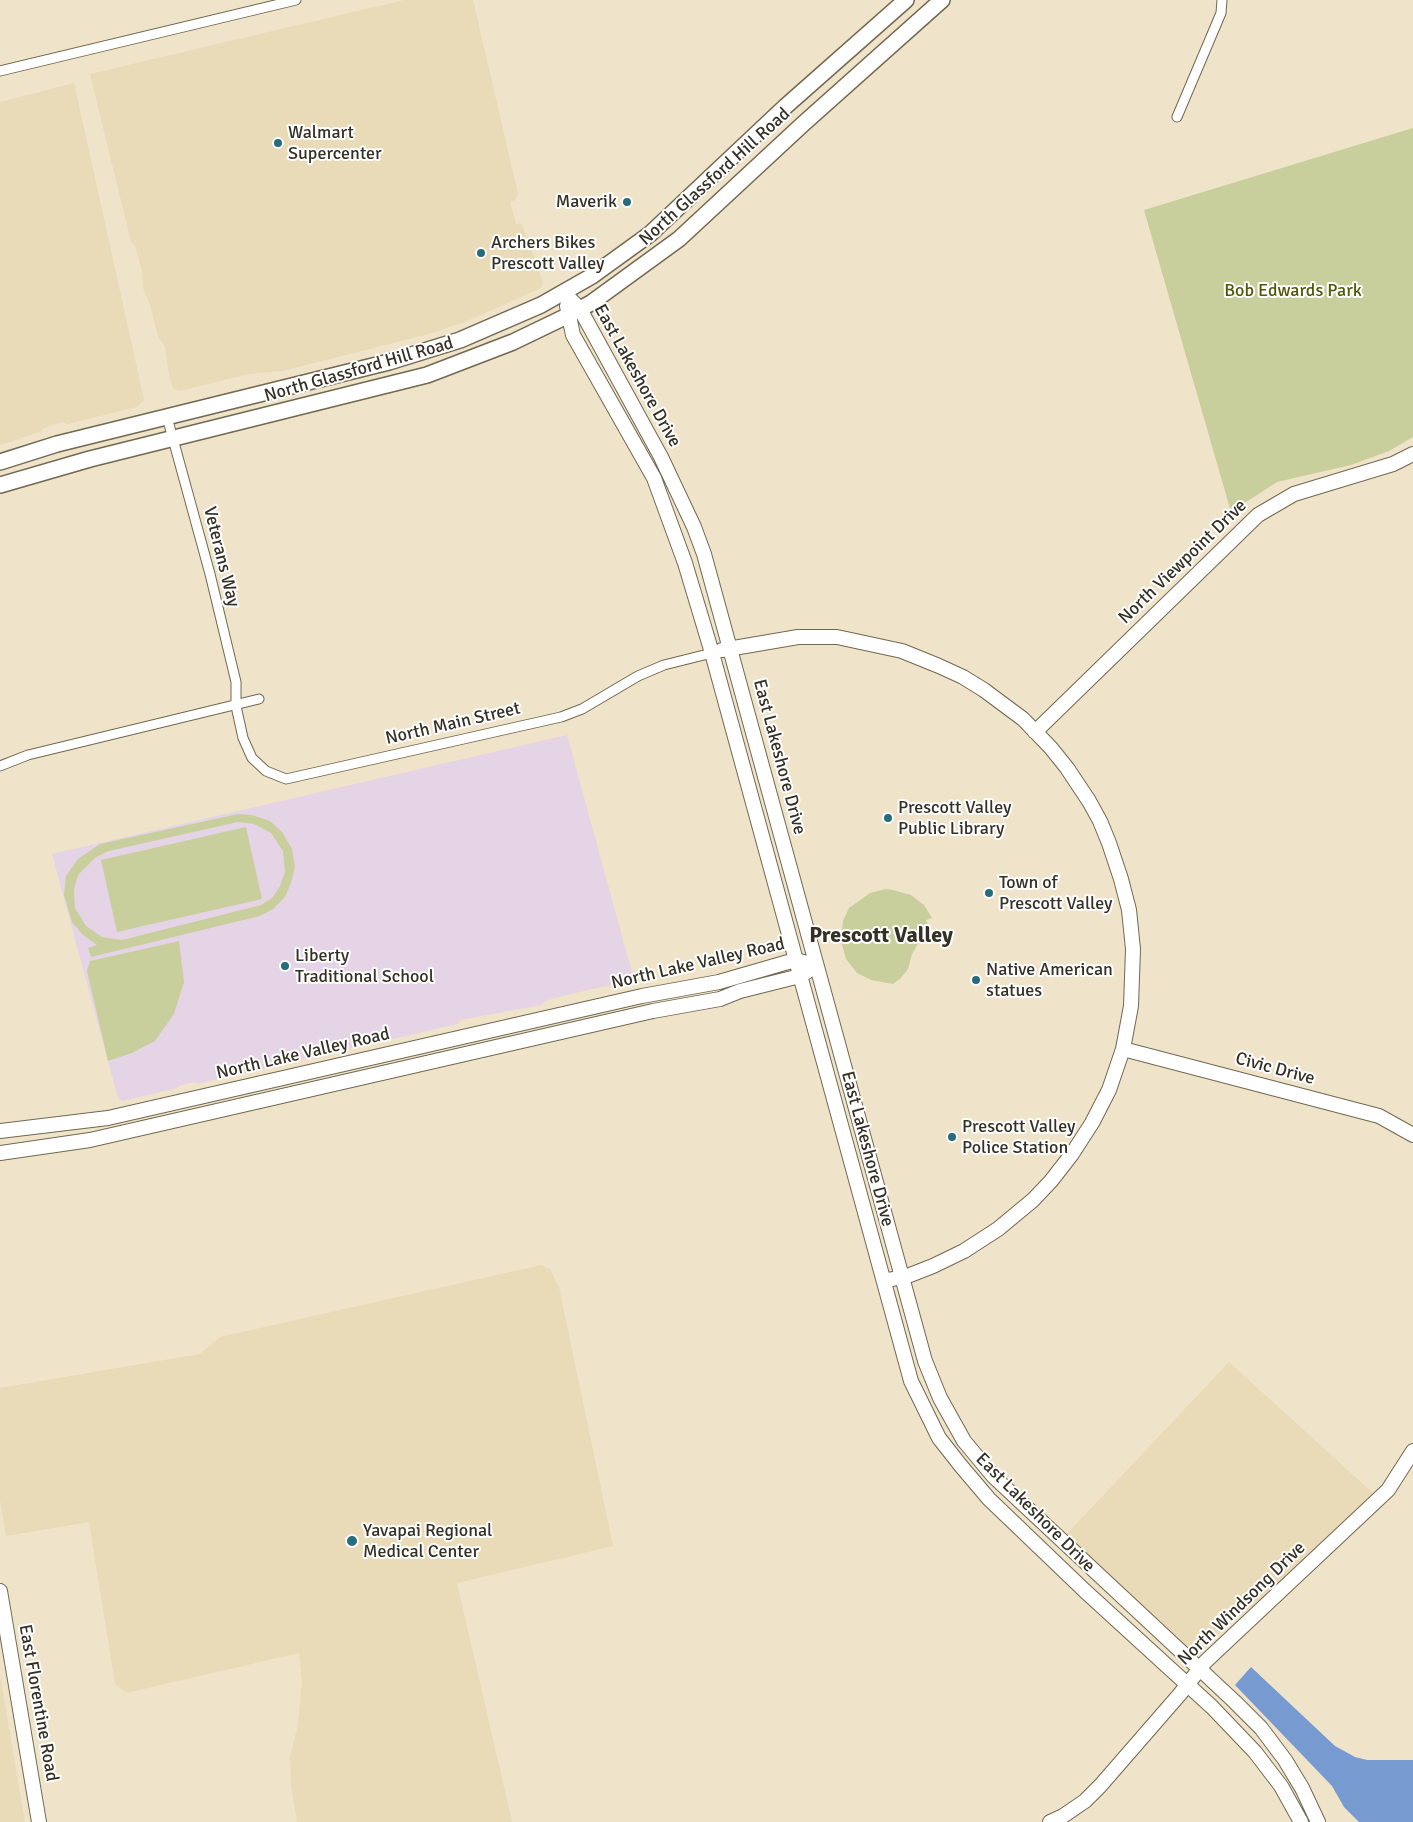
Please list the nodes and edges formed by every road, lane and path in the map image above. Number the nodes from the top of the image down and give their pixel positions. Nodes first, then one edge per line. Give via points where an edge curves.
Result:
1 (296, 0) edge
2 (906, 0) edge
3 (942, 0) edge
4 (1222, 0) edge
5 (0, 71) edge
6 (1176, 117) dead end
7 (564, 293) junction
8 (574, 312) junction
9 (167, 417) junction
10 (173, 438) junction
11 (1413, 454) edge
12 (0, 462) edge
13 (668, 471) junction
14 (654, 478) junction
15 (0, 485) edge
16 (729, 648) junction
17 (712, 653) junction
18 (259, 700) dead end
19 (236, 706) junction
20 (1036, 732) junction
21 (0, 766) edge
22 (795, 960) junction
23 (817, 965) junction
24 (800, 976) junction
25 (1123, 1049) junction
26 (0, 1131) edge
27 (1413, 1135) edge
28 (0, 1153) edge
29 (903, 1276) junction
30 (884, 1281) junction
31 (1413, 1451) edge
32 (1010, 1493) junction
33 (996, 1506) junction
34 (0, 1591) edge
35 (1198, 1669) junction
36 (1187, 1684) junction
37 (39, 1822) edge
38 (1050, 1822) edge
39 (1301, 1822) edge
40 (1318, 1822) edge

1 - 5 street
2 - 7 main road, North Glassford Hill Road via 650,234
3 - 8 main road, North Glassford Hill Road via 678,238 614,287
4 - 6 street via 1214,32
7 - 8 street, East Lakeshore Drive
7 - 9 main road, North Glassford Hill Road via 460,340 389,362
8 - 10 main road, North Glassford Hill Road via 513,342 427,374
8 - 13 street, East Lakeshore Drive
8 - 14 street, East Lakeshore Drive via 573,335
9 - 10 street, Veterans Way
9 - 12 main road, North Glassford Hill Road via 53,445
10 - 15 main road, North Glassford Hill Road
10 - 19 street, Veterans Way via 236,682
11 - 20 street, North Viewpoint Drive via 1393,464 1294,494 1258,515
13 - 14 street
13 - 16 street, East Lakeshore Drive via 704,554
14 - 17 street, East Lakeshore Drive via 686,563
16 - 17 street
16 - 20 street via 820,637 902,651 963,677 1023,719
16 - 23 street, East Lakeshore Drive
17 - 19 street, North Main Street via 664,665 638,676 582,709 560,716 286,779 266,771 252,758 243,738
17 - 22 street, East Lakeshore Drive
18 - 19 street
19 - 21 street via 28,755
20 - 25 street via 1089,801 1120,872 1128,910 1133,963
22 - 23 street, North Lake Valley Road
22 - 24 street, East Lakeshore Drive
22 - 26 street, North Lake Valley Road via 719,982 642,996 108,1118
23 - 24 street, North Lake Valley Road
23 - 29 street, East Lakeshore Drive
24 - 28 street, North Lake Valley Road via 720,999 653,1011 90,1140
24 - 30 street, East Lakeshore Drive
25 - 27 street, Civic Drive via 1379,1116
25 - 29 street via 1109,1090 1092,1123 1063,1167 1033,1200 998,1229 964,1251
29 - 30 street
29 - 32 street, East Lakeshore Drive via 925,1361 940,1398 964,1440
30 - 33 street, East Lakeshore Drive via 910,1381 939,1438
31 - 35 street, North Windsong Drive via 1388,1490
32 - 33 street
32 - 35 street, East Lakeshore Drive
33 - 36 street, East Lakeshore Drive
34 - 37 street, East Florentine Road
35 - 36 street, North Windsong Drive
35 - 40 street, East Lakeshore Drive via 1260,1728 1285,1760
36 - 38 street, North Windsong Drive via 1100,1786 1084,1801
36 - 39 street, East Lakeshore Drive via 1255,1752 1281,1786

